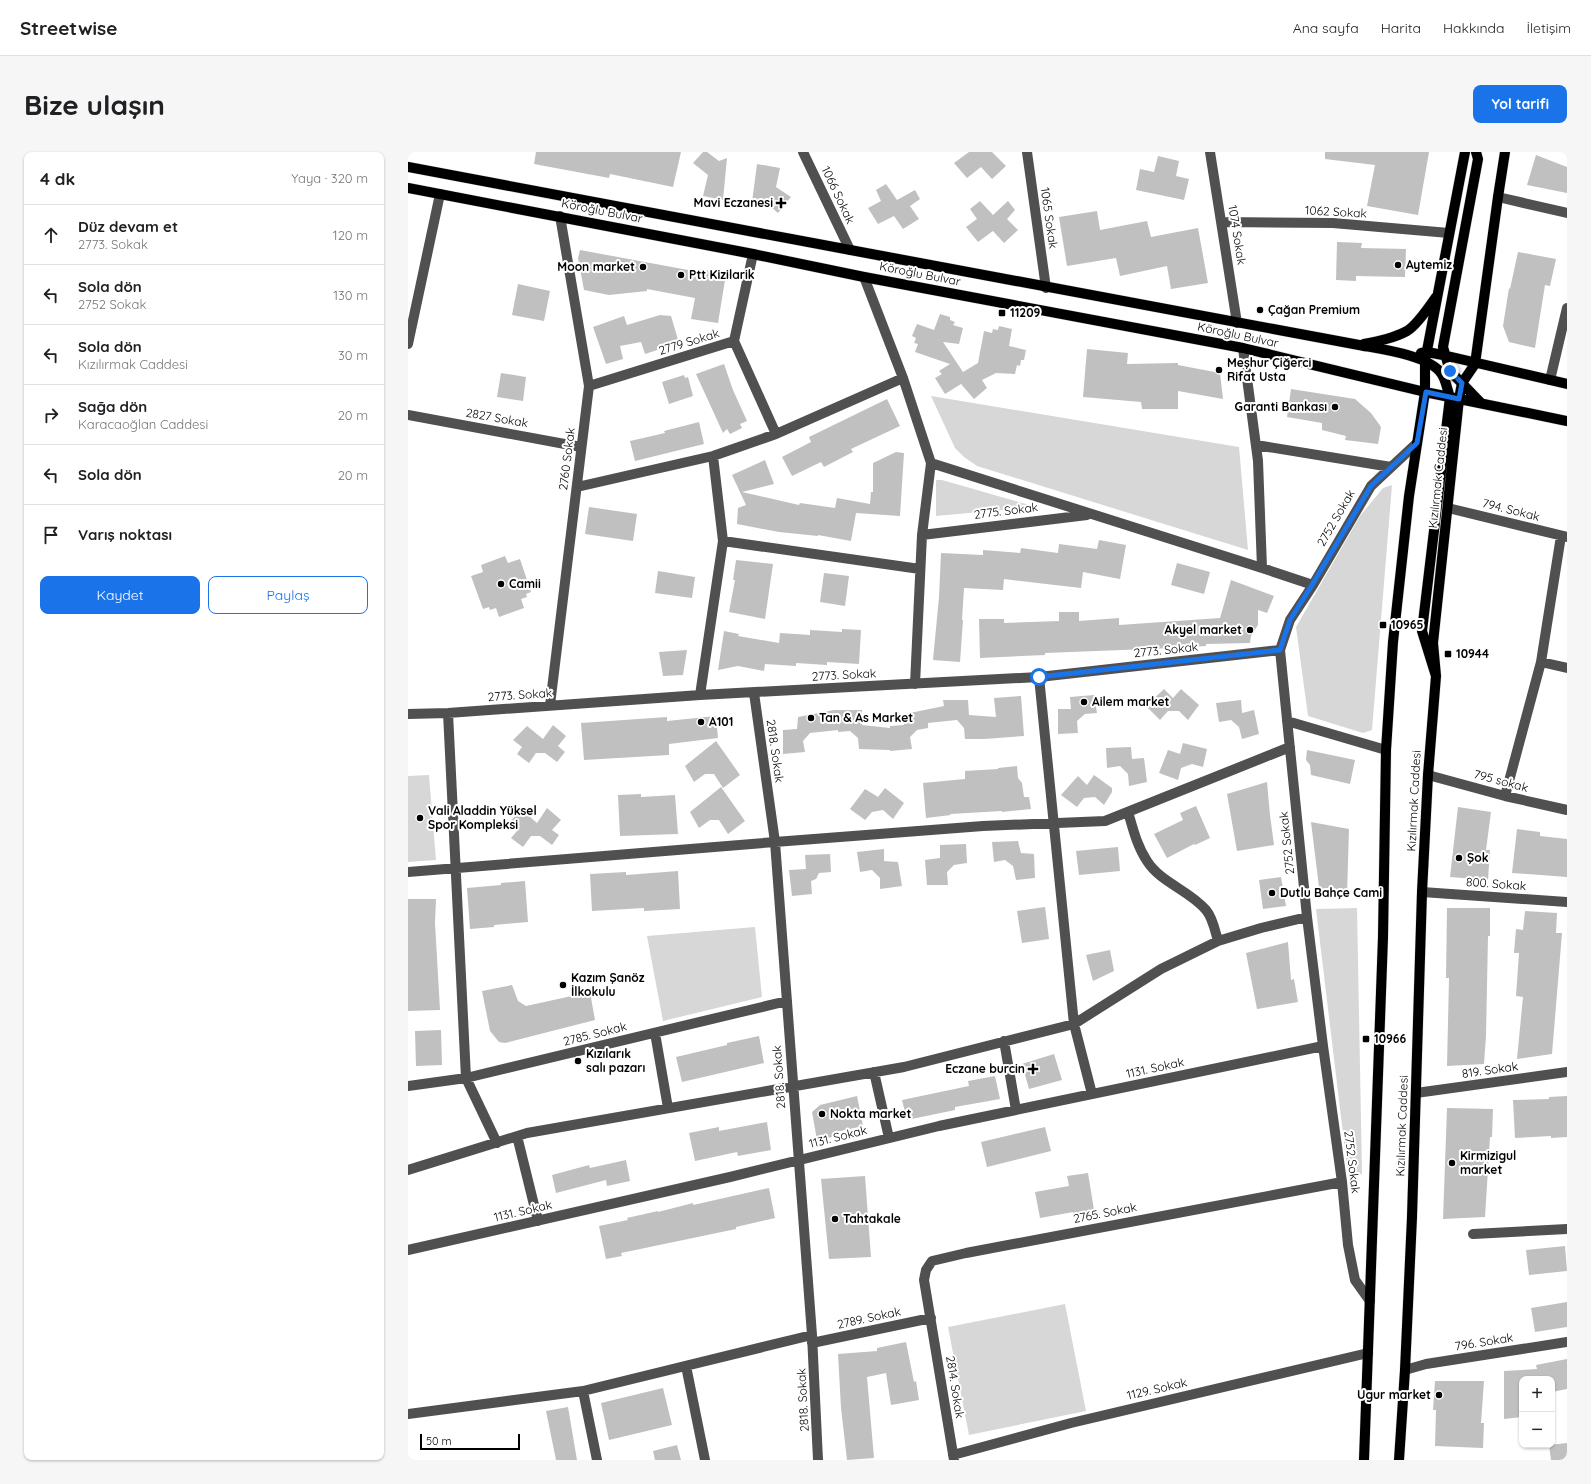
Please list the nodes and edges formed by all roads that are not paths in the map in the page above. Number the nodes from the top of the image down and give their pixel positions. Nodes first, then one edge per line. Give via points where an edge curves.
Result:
1 (803, 152) edge
2 (1026, 152) edge
3 (1210, 152) edge
4 (1465, 152) edge
5 (1476, 152) edge
6 (1505, 152) edge
7 (408, 167) edge
8 (408, 188) edge
9 (440, 194) junction
10 (1498, 197) junction
11 (1567, 213) edge
12 (560, 216) junction
13 (1222, 222) junction
14 (1449, 233) junction
15 (850, 250) junction
16 (753, 254) junction
17 (864, 277) junction
18 (1046, 288) junction
19 (1437, 295) junction
20 (1567, 308) edge
21 (1237, 323) junction
22 (734, 341) junction
23 (408, 344) edge
24 (1359, 345) junction
25 (1243, 348) junction
26 (1446, 356) junction
27 (1426, 357) junction
28 (1474, 364) junction
29 (903, 378) junction
30 (1550, 380) junction
31 (1462, 383) junction
32 (1567, 384) edge
33 (589, 386) junction
34 (1426, 392) junction
35 (1454, 398) junction
36 (1481, 403) junction
37 (408, 416) edge
38 (1567, 421) edge
39 (776, 434) junction
40 (1417, 443) junction
41 (1256, 445) junction
42 (581, 447) junction
43 (713, 456) junction
44 (931, 463) junction
45 (1391, 467) junction
46 (577, 487) junction
47 (1448, 508) junction
48 (1092, 514) junction
49 (922, 535) junction
50 (1564, 536) edge
51 (723, 542) junction
52 (920, 568) junction
53 (1262, 568) junction
54 (1312, 585) junction
55 (1280, 650) junction
56 (1541, 662) junction
57 (1567, 668) edge
58 (1436, 676) junction
59 (1039, 677) junction
60 (915, 684) junction
61 (754, 693) junction
62 (700, 695) junction
63 (550, 705) junction
64 (448, 713) junction
65 (408, 714) edge
66 (1287, 721) junction
67 (1290, 747) junction
68 (1386, 750) junction
69 (1428, 775) junction
70 (1505, 796) junction
71 (1567, 810) edge
72 (1128, 812) junction
73 (1054, 822) junction
74 (775, 842) junction
75 (456, 868) junction
76 (408, 872) edge
77 (1422, 892) junction
78 (1567, 902) edge
79 (1307, 917) junction
80 (1218, 941) junction
81 (787, 1001) junction
82 (1074, 1024) junction
83 (655, 1032) junction
84 (1004, 1041) junction
85 (1323, 1046) junction
86 (874, 1072) junction
87 (1567, 1072) edge
88 (466, 1078) junction
89 (408, 1086) edge
90 (792, 1086) junction
91 (1416, 1093) junction
92 (1092, 1094) junction
93 (668, 1108) junction
94 (1016, 1110) junction
95 (517, 1136) junction
96 (888, 1138) junction
97 (497, 1143) junction
98 (799, 1160) junction
99 (408, 1170) edge
100 (1342, 1182) junction
101 (538, 1221) junction
102 (1567, 1229) edge
103 (1473, 1234) dead end
104 (408, 1250) edge
105 (1370, 1302) junction
106 (931, 1318) junction
107 (812, 1339) junction
108 (1567, 1342) edge
109 (1368, 1353) junction
110 (686, 1366) junction
111 (1406, 1370) junction
112 (583, 1391) junction
113 (408, 1414) edge
114 (953, 1458) edge
115 (597, 1460) edge
116 (705, 1460) edge
117 (818, 1460) edge
118 (1364, 1460) edge
119 (1399, 1460) edge

1 - 15 street, 1066 Sokak
2 - 18 street, 1065 Sokak
3 - 13 street, 1074 Sokak
4 - 14 main road, Kızılırmak Caddesi
5 - 26 main road via 1478,159 1443,347
6 - 10 main road, Kızılırmak Caddesi
7 - 15 main road, Köroğlu Bulvar
8 - 9 main road, Köroğlu Bulvar
9 - 12 main road, Köroğlu Bulvar
9 - 23 street
10 - 11 street
10 - 28 main road, Kızılırmak Caddesi
12 - 16 main road, Köroğlu Bulvar
12 - 33 street, 2760 Sokak
13 - 14 street, 1062 Sokak via 1333,223
13 - 21 street, 1074 Sokak
14 - 19 main road, Kızılırmak Caddesi
15 - 18 main road, Köroğlu Bulvar
16 - 17 main road, Köroğlu Bulvar
16 - 22 street, 2779 Sokak
17 - 25 main road, Köroğlu Bulvar
17 - 29 street
18 - 21 main road, Köroğlu Bulvar
19 - 24 main road via 1408,330 1388,339
19 - 27 main road, Kızılırmak Caddesi
20 - 30 street
21 - 24 main road, Köroğlu Bulvar
22 - 33 street, 2779 Sokak
22 - 39 street
24 - 27 main road, Köroğlu Bulvar
25 - 34 main road, Köroğlu Bulvar
25 - 41 street
26 - 27 main road, Köroğlu Bulvar
26 - 28 main road, Köroğlu Bulvar
26 - 31 main road via 1450,371
27 - 34 main road, Kızılırmak Caddesi
27 - 35 main road via 1442,373
28 - 30 main road, Köroğlu Bulvar
28 - 31 main road, Kızılırmak Caddesi
29 - 39 street
29 - 44 street
30 - 32 main road, Köroğlu Bulvar
31 - 35 main road, Kızılırmak Caddesi
31 - 36 main road
33 - 42 street, 2760 Sokak
34 - 35 main road, Köroğlu Bulvar
34 - 40 main road, Kızılırmak Caddesi
35 - 36 main road, Köroğlu Bulvar
35 - 47 main road, Kızılırmak Caddesi
35 - 58 main road via 1422,631
36 - 38 main road, Köroğlu Bulvar
37 - 42 street, 2827 Sokak
39 - 43 street
40 - 45 street, 2752 Sokak
40 - 68 main road, Kızılırmak Caddesi via 1393,642
41 - 45 street
41 - 53 street
42 - 46 street, 2760 Sokak
43 - 46 street
43 - 51 street
44 - 48 street
44 - 49 street
45 - 54 street, 2752 Sokak via 1371,486
46 - 63 street, 2760 Sokak
47 - 50 street, 794. Sokak
47 - 58 main road, Kızılırmak Caddesi via 1433,642
48 - 49 street, 2775. Sokak
48 - 53 street
49 - 52 street
50 - 56 street
51 - 52 street
51 - 62 street
52 - 60 street
53 - 54 street
54 - 55 street, 2752 Sokak via 1290,620
55 - 59 street, 2773. Sokak
55 - 66 street, 2752 Sokak
56 - 57 street
56 - 70 street
58 - 69 main road, Kızılırmak Caddesi
59 - 60 street, 2773. Sokak
59 - 73 street
60 - 61 street, 2773. Sokak
61 - 62 street, 2773. Sokak
61 - 74 street, 2818. Sokak
62 - 63 street, 2773. Sokak
63 - 64 street, 2773. Sokak
64 - 65 street, 2773. Sokak
64 - 75 street
66 - 67 street, 2752 Sokak
66 - 68 street
67 - 72 street
67 - 79 street, 2752 Sokak
68 - 105 main road, Kızılırmak Caddesi
69 - 70 street, 795 sokak
69 - 77 main road, Kızılırmak Caddesi
70 - 71 street, 795 sokak
72 - 73 street via 1105,821
72 - 80 street via 1136,839 1147,862 1165,880 1187,892 1207,910
73 - 74 street
73 - 82 street
74 - 75 street
74 - 81 street, 2818. Sokak
75 - 76 street
75 - 88 street
77 - 78 street, 800. Sokak
77 - 91 main road, Kızılırmak Caddesi
79 - 80 street
79 - 85 street, 2752 Sokak
80 - 82 street via 1161,970
81 - 83 street, 2785. Sokak
81 - 90 street, 2818. Sokak
82 - 84 street
82 - 92 street
83 - 88 street, 2785. Sokak
83 - 93 street
84 - 86 street via 904,1067
84 - 94 street
85 - 92 street, 1131. Sokak
85 - 100 street, 2752 Sokak
86 - 90 street
86 - 96 street
87 - 91 street, 819. Sokak
88 - 89 street, 2785. Sokak
88 - 97 street
90 - 93 street
90 - 98 street, 2818. Sokak
91 - 111 main road, Kızılırmak Caddesi
92 - 94 street, 1131. Sokak
93 - 95 street
94 - 96 street, 1131. Sokak
95 - 97 street
95 - 101 street
96 - 98 street, 1131. Sokak
97 - 99 street
98 - 101 street, 1131. Sokak
98 - 107 street, 2818. Sokak
100 - 105 street, 2752 Sokak via 1348,1245 1355,1280
100 - 106 street, 2765. Sokak via 932,1261 926,1270 924,1280
101 - 104 street, 1131. Sokak
102 - 103 street
105 - 109 main road, Kızılırmak Caddesi
106 - 107 street, 2789. Sokak
106 - 114 street, 2814. Sokak
107 - 110 street, 2789. Sokak
107 - 117 street, 2818. Sokak
108 - 111 street, 796. Sokak via 1426,1364
109 - 114 street, 1129. Sokak via 1071,1423
109 - 118 main road, Kızılırmak Caddesi
110 - 112 street, 2789. Sokak
110 - 116 street
111 - 119 main road, Kızılırmak Caddesi
112 - 113 street, 2789. Sokak
112 - 115 street

